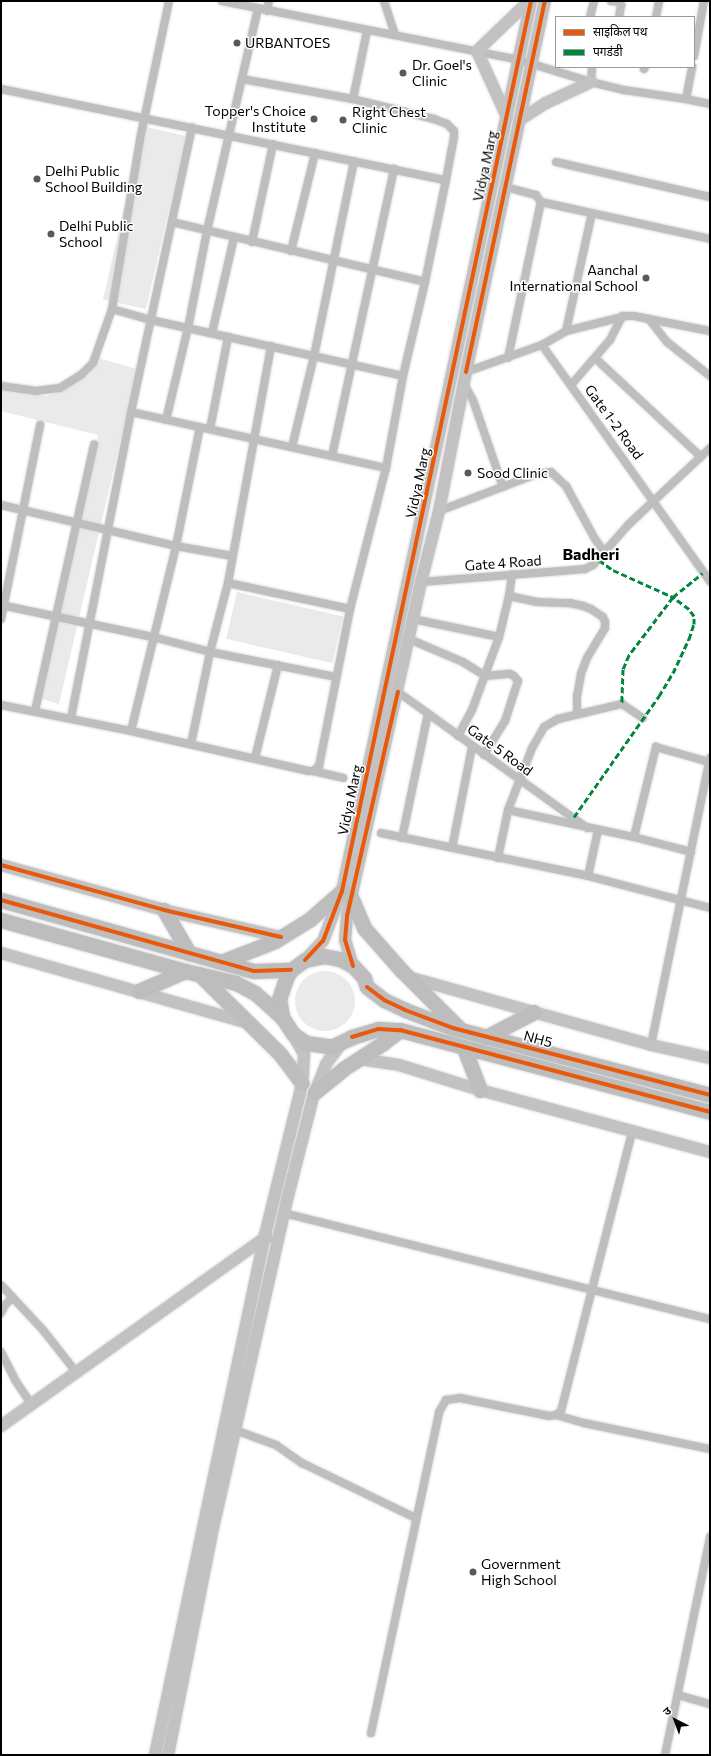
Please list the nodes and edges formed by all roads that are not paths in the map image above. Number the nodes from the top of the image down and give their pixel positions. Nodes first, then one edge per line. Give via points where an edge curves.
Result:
1 (169, 1) edge
2 (222, 1) edge
3 (269, 1) edge
4 (384, 1) edge
5 (530, 1) edge
6 (545, 1) edge
7 (594, 1) edge
8 (611, 1) edge
9 (660, 1) edge
10 (704, 1) edge
11 (258, 9) junction
12 (266, 11) junction
13 (590, 16) edge
14 (619, 16) edge
15 (656, 16) edge
16 (367, 31) junction
17 (395, 35) junction
18 (695, 50) edge
19 (477, 51) junction
20 (519, 60) junction
21 (533, 63) junction
22 (592, 68) edge
23 (692, 68) edge
24 (242, 79) junction
25 (591, 82) junction
26 (1, 89) edge
27 (353, 99) junction
28 (686, 99) junction
29 (710, 104) edge
30 (507, 117) junction
31 (144, 118) junction
32 (521, 119) junction
33 (192, 127) junction
34 (230, 135) junction
35 (273, 144) junction
36 (315, 153) junction
37 (354, 161) junction
38 (556, 162) dead end
39 (394, 170) junction
40 (446, 180) junction
41 (506, 187) junction
42 (710, 197) edge
43 (541, 202) junction
44 (592, 213) junction
45 (172, 222) junction
46 (207, 231) junction
47 (234, 238) junction
48 (710, 239) edge
49 (252, 242) junction
50 (291, 251) junction
51 (333, 260) junction
52 (373, 269) junction
53 (425, 282) junction
54 (112, 309) junction
55 (622, 316) junction
56 (649, 318) junction
57 (151, 320) junction
58 (188, 328) junction
59 (566, 331) junction
60 (710, 331) edge
61 (212, 333) junction
62 (228, 337) junction
63 (542, 345) junction
64 (271, 346) junction
65 (314, 356) junction
66 (508, 358) junction
67 (595, 358) junction
68 (352, 364) junction
69 (466, 372) junction
70 (403, 376) junction
71 (710, 376) edge
72 (464, 384) junction
73 (571, 385) junction
74 (1, 386) edge
75 (131, 412) junction
76 (166, 420) junction
77 (40, 425) dead end
78 (200, 428) junction
79 (210, 429) junction
80 (256, 439) junction
81 (94, 444) dead end
82 (292, 447) junction
83 (710, 448) edge
84 (332, 456) junction
85 (701, 457) junction
86 (386, 468) junction
87 (504, 487) junction
88 (654, 500) junction
89 (1, 505) edge
90 (23, 508) junction
91 (439, 511) junction
92 (76, 522) junction
93 (108, 530) junction
94 (176, 546) junction
95 (605, 553) junction
96 (232, 556) junction
97 (512, 574) junction
98 (710, 581) edge
99 (421, 582) junction
100 (228, 583) junction
101 (509, 596) junction
102 (2, 605) edge
103 (350, 610) junction
104 (55, 617) junction
105 (1, 619) edge
106 (413, 620) junction
107 (89, 624) junction
108 (153, 637) junction
109 (498, 637) junction
110 (409, 639) junction
111 (210, 652) junction
112 (278, 665) junction
113 (485, 676) junction
114 (336, 677) junction
115 (398, 692) junction
116 (1, 704) edge
117 (34, 711) junction
118 (428, 714) junction
119 (577, 714) junction
120 (71, 718) junction
121 (643, 718) dead end
122 (131, 731) junction
123 (458, 736) junction
124 (191, 744) junction
125 (472, 747) junction
126 (484, 755) junction
127 (255, 758) junction
128 (710, 760) edge
129 (314, 771) junction
130 (344, 778) dead end
131 (519, 780) junction
132 (508, 810) junction
133 (588, 828) junction
134 (598, 830) junction
135 (381, 833) dead end
136 (634, 837) junction
137 (402, 838) junction
138 (452, 848) junction
139 (691, 852) junction
140 (498, 858) junction
141 (1, 864) edge
142 (588, 876) junction
143 (346, 894) junction
144 (1, 900) edge
145 (680, 901) junction
146 (710, 908) edge
147 (164, 910) junction
148 (1, 920) edge
149 (281, 937) junction
150 (189, 953) junction
151 (1, 954) edge
152 (305, 960) junction
153 (221, 962) junction
154 (353, 966) junction
155 (291, 970) junction
156 (192, 972) junction
157 (408, 977) junction
158 (139, 991) junction
159 (534, 1012) junction
160 (282, 1017) junction
161 (248, 1022) junction
162 (400, 1030) junction
163 (461, 1030) junction
164 (293, 1034) junction
165 (486, 1036) junction
166 (347, 1040) junction
167 (652, 1045) junction
168 (464, 1048) junction
169 (710, 1058) edge
170 (359, 1059) junction
171 (302, 1083) junction
172 (480, 1090) junction
173 (315, 1092) junction
174 (710, 1095) edge
175 (710, 1112) edge
176 (632, 1132) junction
177 (710, 1152) edge
178 (284, 1213) junction
179 (265, 1238) junction
180 (278, 1240) junction
181 (1, 1285) edge
182 (591, 1290) junction
183 (13, 1297) junction
184 (1, 1313) edge
185 (710, 1319) edge
186 (1, 1352) edge
187 (76, 1372) junction
188 (31, 1404) junction
189 (556, 1415) junction
190 (1, 1426) edge
191 (235, 1430) junction
192 (710, 1449) edge
193 (416, 1518) junction
194 (710, 1537) edge
195 (678, 1695) junction
196 (710, 1704) edge
197 (371, 1733) dead end
198 (155, 1755) edge
199 (168, 1755) edge
200 (665, 1755) edge

1 - 31 street
2 - 11 street
3 - 12 street
4 - 17 street
5 - 19 main road
5 - 20 main road, Vidya Marg
6 - 21 main road, Vidya Marg
7 - 13 street
8 - 14 street via 621,5
9 - 15 street
10 - 18 street
11 - 12 street
11 - 24 street
12 - 16 street
16 - 17 street
16 - 27 street
17 - 19 street
19 - 20 street
19 - 30 main road
20 - 21 street
20 - 30 main road, Vidya Marg
21 - 25 street
21 - 32 main road, Vidya Marg
22 - 25 street
23 - 28 street
24 - 27 street
24 - 34 street
25 - 28 street via 624,90
25 - 32 main road via 546,103
26 - 31 street
27 - 40 street via 434,120 451,127 454,130 454,137
28 - 29 street
30 - 143 main road, Vidya Marg
31 - 33 street
31 - 54 street
32 - 41 main road, Vidya Marg
33 - 34 street
33 - 45 street
34 - 35 street
34 - 46 street
35 - 36 street
35 - 49 street
36 - 37 street
36 - 50 street
37 - 39 street
37 - 51 street
38 - 42 street
39 - 40 street
39 - 52 street
40 - 53 street
41 - 43 street via 536,195
41 - 69 main road, Vidya Marg
43 - 44 street
43 - 66 street
44 - 48 street
44 - 59 street
45 - 46 street
45 - 57 street
46 - 47 street
46 - 58 street
47 - 49 street
47 - 61 street
49 - 50 street
50 - 51 street
51 - 52 street
51 - 65 street
52 - 53 street
52 - 68 street
53 - 70 street
54 - 57 street
54 - 74 street via 93,363 81,375 60,388 25,390
55 - 56 street
55 - 59 street
55 - 67 street via 610,340
56 - 60 street
56 - 71 street via 667,342
57 - 58 street
57 - 75 street
58 - 61 street
58 - 76 street
59 - 63 street
61 - 62 street
62 - 64 street
62 - 79 street
63 - 66 street
63 - 73 street, Gate 1-2 Road
64 - 65 street
64 - 80 street
65 - 68 street
65 - 82 street
66 - 69 street
67 - 73 street
67 - 85 street
68 - 70 street
68 - 84 street
69 - 72 main road, Vidya Marg
70 - 86 street
72 - 87 street via 473,400
72 - 91 main road, Vidya Marg
73 - 88 street, Gate 1-2 Road
75 - 76 street
75 - 93 street
76 - 78 street
77 - 90 street
78 - 79 street
78 - 94 street
79 - 80 street
80 - 82 street
80 - 96 street
81 - 92 street
82 - 84 street
83 - 85 street, Gate 4 Road
84 - 86 street
85 - 88 street, Gate 4 Road
86 - 103 street
87 - 91 street
87 - 95 street via 534,475 551,472 566,486
88 - 95 street, Gate 4 Road via 619,534
88 - 98 street, Gate 1-2 Road
89 - 90 street
90 - 92 street
90 - 102 street
91 - 99 main road, Vidya Marg
92 - 93 street
92 - 104 street
93 - 94 street
93 - 107 street
94 - 96 street
94 - 108 street
95 - 97 street, Gate 4 Road via 585,569
96 - 100 street
97 - 99 street, Gate 4 Road
97 - 101 street
99 - 106 main road, Vidya Marg
100 - 103 street
100 - 111 street
101 - 109 street
101 - 119 street via 537,602 570,603 591,609 603,617 605,628 587,658 580,680
102 - 104 street
102 - 105 street
103 - 114 street
104 - 107 street
104 - 117 street
106 - 109 street
106 - 110 main road, Vidya Marg
107 - 108 street
107 - 120 street
108 - 111 street
108 - 122 street
109 - 113 street
110 - 113 street via 462,662
110 - 115 main road, Vidya Marg
111 - 112 street
111 - 124 street
112 - 114 street
112 - 127 street
113 - 123 street via 472,710
113 - 126 street via 510,674 518,681 505,721
114 - 129 street via 323,751 319,766
115 - 118 street, Gate 5 Road
115 - 143 main road, Vidya Marg
116 - 117 street
117 - 120 street
118 - 123 street, Gate 5 Road
118 - 137 street
119 - 121 street via 622,704
119 - 131 street via 558,719 544,727
120 - 122 street
122 - 124 street
123 - 125 street, Gate 5 Road
124 - 127 street
125 - 126 street, Gate 5 Road
125 - 138 street
126 - 131 street, Gate 5 Road
127 - 129 street
128 - 136 street via 656,747
128 - 139 street
129 - 130 street
131 - 132 street
131 - 133 street, Gate 5 Road
132 - 133 street
132 - 140 street
133 - 134 street
134 - 136 street
134 - 142 street
135 - 137 street
136 - 139 street
137 - 138 street
138 - 140 street
139 - 145 street
140 - 142 street
141 - 147 main road
142 - 145 street
143 - 149 highway
143 - 152 main road, Vidya Marg via 323,941
143 - 154 main road, Vidya Marg via 345,940
143 - 157 highway via 364,928
144 - 150 highway
145 - 146 street
145 - 167 street
147 - 149 main road
147 - 150 highway
148 - 156 highway, NH5
149 - 153 highway
150 - 153 highway
151 - 158 main road
152 - 154 highway, NH5 via 324,956 340,958
152 - 155 highway, NH5
153 - 155 highway via 254,971
154 - 163 highway, NH5 / NH5 via 364,978 367,987 384,1000
155 - 160 highway, NH5 via 279,999
156 - 158 highway
156 - 160 highway, NH5 via 236,983 255,993
156 - 161 highway
157 - 159 main road
157 - 163 highway
158 - 161 main road
159 - 165 highway
159 - 167 main road
160 - 164 highway, NH5
161 - 171 highway via 280,1054
162 - 166 highway, NH5 via 378,1030
162 - 168 highway, NH5
162 - 170 highway
163 - 165 highway, NH5 / NH5
164 - 166 highway, NH5 via 306,1043 327,1046
164 - 171 main road via 304,1054
165 - 174 highway, NH5 / NH5
166 - 173 main road via 326,1064
167 - 169 main road
168 - 172 highway
168 - 175 highway, NH5
170 - 172 main road via 399,1065
170 - 173 highway
171 - 179 main road
172 - 176 main road
173 - 178 main road
176 - 177 main road
176 - 182 street
178 - 180 main road
178 - 182 street
179 - 180 main road
179 - 187 main road
179 - 198 main road
180 - 191 main road
181 - 183 street
182 - 185 street
182 - 189 street via 563,1404 561,1411
183 - 184 street
183 - 187 street
186 - 188 street
187 - 188 main road
188 - 190 main road
189 - 192 street
189 - 193 street via 549,1416 460,1398 446,1400 439,1412
191 - 193 street via 276,1445 302,1462
191 - 199 main road
193 - 197 street
194 - 195 street
195 - 196 street
195 - 200 street

